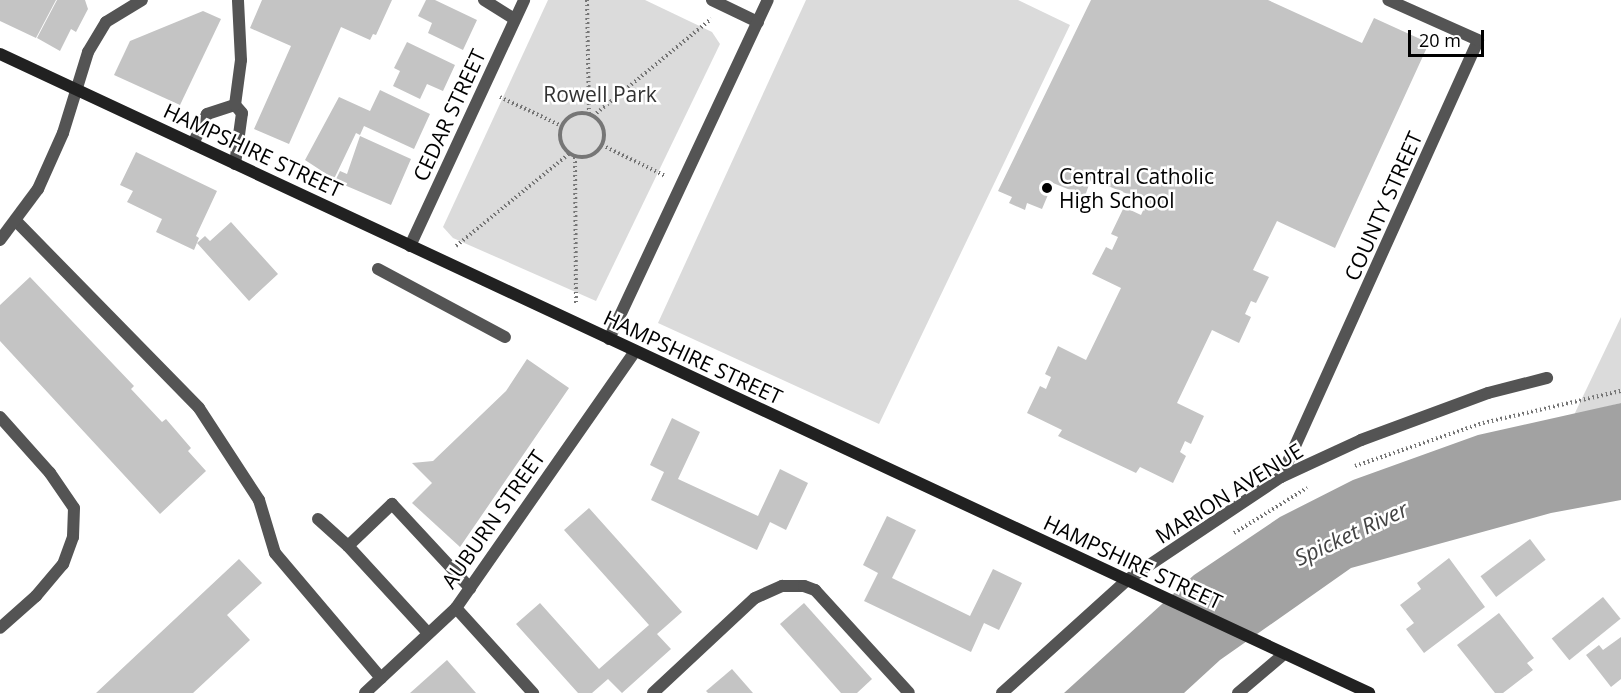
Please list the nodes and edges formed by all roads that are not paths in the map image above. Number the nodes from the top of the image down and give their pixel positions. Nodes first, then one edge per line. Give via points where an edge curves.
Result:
1 (142, 0) edge
2 (238, 0) edge
3 (484, 0) edge
4 (524, 0) edge
5 (712, 0) edge
6 (768, 0) edge
7 (1388, 0) edge
8 (515, 19) junction
9 (758, 22) junction
10 (0, 54) edge
11 (78, 90) junction
12 (235, 105) junction
13 (194, 144) junction
14 (235, 164) junction
15 (16, 222) junction
16 (0, 240) edge
17 (410, 246) junction
18 (378, 269) dead end
19 (505, 337) dead end
20 (609, 339) junction
21 (635, 351) junction
22 (1547, 378) dead end
23 (0, 417) edge
24 (1281, 477) junction
25 (318, 519) dead end
26 (348, 546) junction
27 (1127, 580) junction
28 (470, 588) junction
29 (456, 608) junction
30 (0, 628) edge
31 (428, 633) junction
32 (1284, 654) junction
33 (381, 678) junction
34 (365, 693) edge
35 (533, 693) edge
36 (653, 693) edge
37 (909, 693) edge
38 (1002, 693) edge
39 (1238, 693) edge
40 (1370, 693) edge

1 - 11 street via 106,22 88,52
2 - 12 street via 241,60
3 - 8 street
4 - 8 street, CEDAR STREET
5 - 9 street
6 - 9 street
7 - 24 street, COUNTY STREET via 1478,40
8 - 17 street, CEDAR STREET
9 - 20 street
10 - 11 street, HAMPSHIRE STREET
11 - 13 street, HAMPSHIRE STREET
11 - 15 street via 39,189
12 - 13 street via 207,114
12 - 14 street via 242,112
13 - 14 street, HAMPSHIRE STREET
14 - 17 street, HAMPSHIRE STREET
15 - 16 street
15 - 33 street via 199,408 259,500 275,553
17 - 20 street, HAMPSHIRE STREET
18 - 19 street
20 - 21 street, HAMPSHIRE STREET
21 - 27 street, HAMPSHIRE STREET
21 - 28 street, AUBURN STREET
22 - 24 street, MARION AVENUE via 1488,393 1362,440
23 - 30 street via 50,472 74,508 73,537 63,564 36,596
24 - 27 street, MARION AVENUE
25 - 26 street
26 - 28 street via 392,504
26 - 31 street
27 - 32 street, HAMPSHIRE STREET
27 - 38 street, MARION AVENUE
28 - 29 street, AUBURN STREET
29 - 31 street, AUBURN STREET
29 - 35 street
31 - 33 street, AUBURN STREET
32 - 39 street
32 - 40 street, HAMPSHIRE STREET
33 - 34 street, AUBURN STREET
36 - 37 street via 755,598 782,586 804,586 815,590

